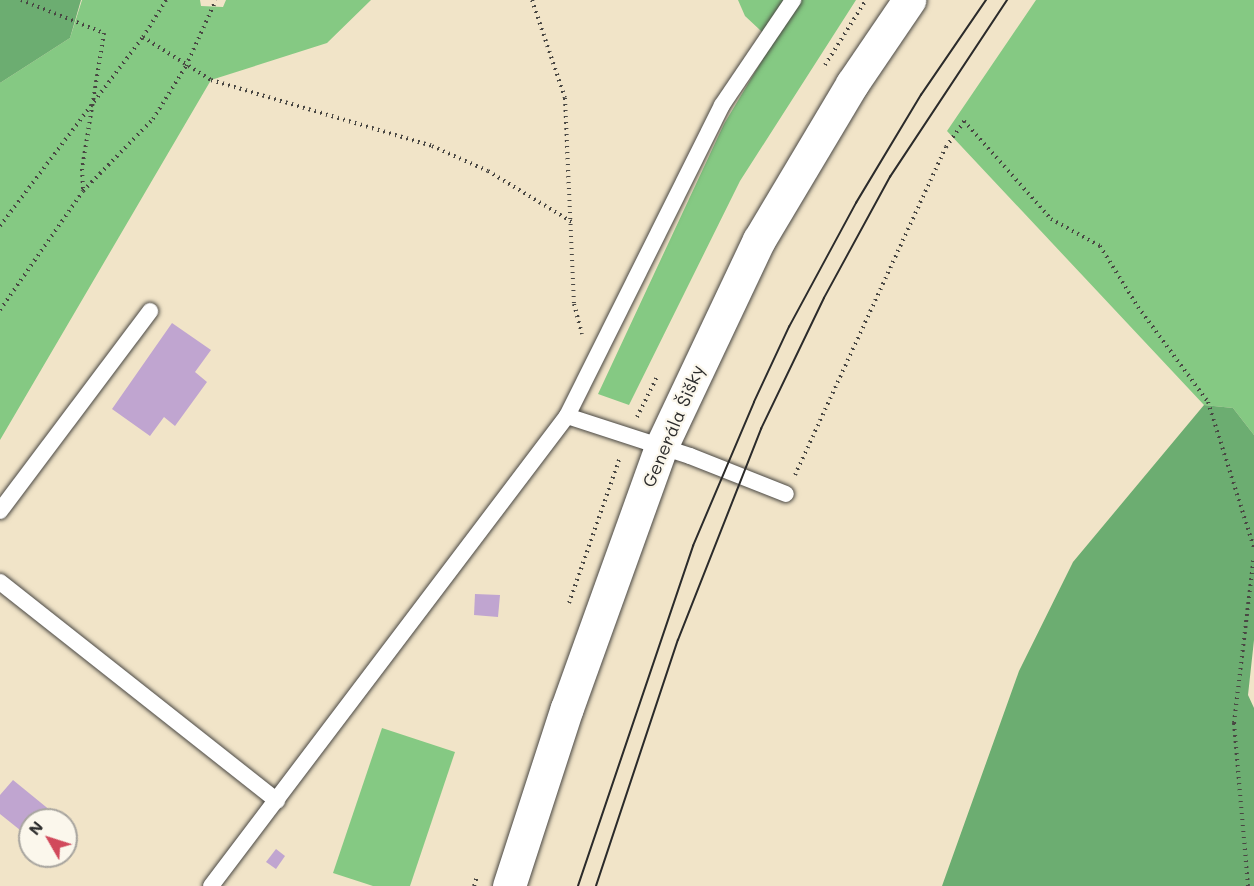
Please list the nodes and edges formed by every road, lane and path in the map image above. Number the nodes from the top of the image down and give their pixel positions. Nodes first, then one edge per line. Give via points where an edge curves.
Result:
1 (21, 0) edge
2 (166, 0) edge
3 (216, 0) edge
4 (532, 0) edge
5 (793, 0) edge
6 (909, 0) edge
7 (142, 38) junction
8 (186, 66) junction
9 (95, 100) junction
10 (83, 191) junction
11 (572, 222) junction
12 (0, 225) edge
13 (0, 310) edge
14 (150, 311) dead end
15 (590, 367) junction
16 (567, 416) junction
17 (661, 447) junction
18 (786, 494) joint
19 (0, 511) edge
20 (1254, 548) edge
21 (1254, 556) edge
22 (0, 582) edge
23 (277, 801) junction
24 (211, 886) edge
25 (509, 886) edge
26 (1248, 886) edge

1 - 9 path via 104,33
2 - 7 path
3 - 8 path
4 - 11 path via 565,98
5 - 15 lane via 722,105
6 - 17 main road, Generála Šišky via 852,84 759,240
7 - 8 path
7 - 9 path
8 - 10 path via 153,119
8 - 11 path via 249,93 432,146 488,171
9 - 10 path via 82,170
9 - 12 path
10 - 13 path
11 - 15 path via 574,303
14 - 19 lane
15 - 16 lane
16 - 17 lane
16 - 23 lane
17 - 18 lane
17 - 25 main road, Generála Šišky via 567,708
18 - 20 path via 946,147 964,121 1051,219 1101,246 1138,308 1208,402
21 - 26 path via 1234,723
22 - 23 lane
23 - 24 lane

